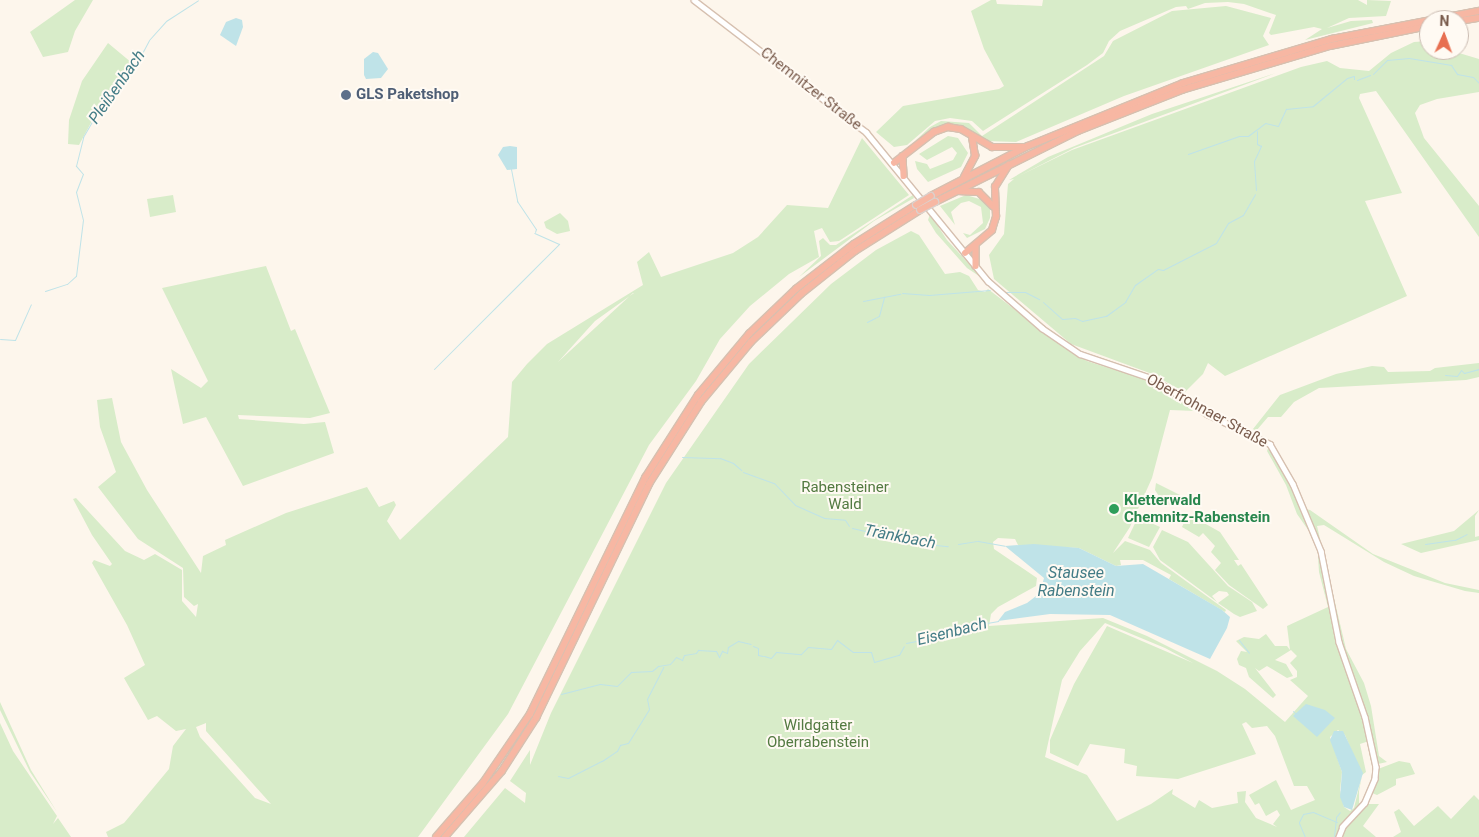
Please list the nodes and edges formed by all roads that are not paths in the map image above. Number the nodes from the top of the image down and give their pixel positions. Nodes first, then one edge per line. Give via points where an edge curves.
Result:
1 (694, 0) edge
2 (1479, 11) edge
3 (1419, 28) edge
4 (971, 136) junction
5 (1028, 146) junction
6 (903, 156) junction
7 (1012, 162) junction
8 (894, 163) junction
9 (904, 176) junction
10 (964, 178) junction
11 (916, 190) joint
12 (954, 192) junction
13 (933, 199) junction
14 (995, 210) junction
15 (976, 246) junction
16 (965, 253) junction
17 (976, 266) junction
18 (436, 837) edge
19 (445, 837) edge
20 (1339, 837) edge

1 - 8 main road, Chemnitzer Straße via 856,123
2 - 5 highway via 1348,35 1236,65 1123,105
3 - 7 highway via 1322,48 1201,84 1099,122
4 - 5 highway via 996,148
4 - 6 highway via 958,128 941,128
4 - 10 highway via 975,156
5 - 10 highway
6 - 8 highway
6 - 9 highway
7 - 12 highway
7 - 14 highway via 996,184
8 - 9 main road, Chemnitzer Straße
9 - 11 main road, Chemnitzer Straße
10 - 13 highway
11 - 16 main road, Oberfrohnaer Straße
12 - 13 highway
12 - 14 highway via 979,192 990,200
13 - 18 highway, bridge via 916,205 854,244 796,289 749,334 698,395 636,495 530,714 483,783
13 - 19 highway, bridge via 855,251 800,294 751,342 701,402 649,484 539,712 502,770
14 - 15 highway via 992,230
15 - 16 highway
15 - 17 highway
16 - 17 main road, Oberfrohnaer Straße
17 - 20 main road, Oberfrohnaer Straße via 1016,306 1072,349 1088,358 1154,379 1207,414 1264,440 1281,460 1321,551 1339,642 1365,717 1376,766 1375,779 1365,803 1343,827

